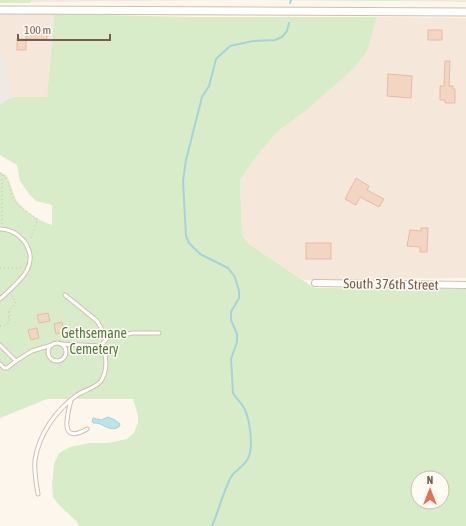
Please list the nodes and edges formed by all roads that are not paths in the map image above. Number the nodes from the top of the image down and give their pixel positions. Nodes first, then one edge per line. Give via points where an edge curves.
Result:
1 (0, 10) edge
2 (466, 12) edge
3 (1, 228) edge
4 (315, 283) dead end
5 (466, 285) edge
6 (65, 294) dead end
7 (0, 299) edge
8 (159, 333) dead end
9 (107, 338) junction
10 (60, 344) junction
11 (0, 345) edge
12 (52, 345) junction
13 (101, 346) junction
14 (16, 361) junction
15 (0, 364) edge
16 (71, 400) junction
17 (87, 429) dead end
18 (38, 494) dead end

1 - 2 street
3 - 7 lane via 22,238 28,246 30,257 29,268 20,281
4 - 5 street, South 376th Street
6 - 9 lane via 94,319
8 - 9 lane via 133,333
9 - 13 lane
10 - 12 lane
10 - 12 lane via 65,349 65,354 57,361 48,355
10 - 13 lane
11 - 14 lane
12 - 14 lane via 32,351
13 - 16 lane via 105,357 105,369 101,380
14 - 15 lane via 7,368
16 - 17 lane via 67,429 73,434
16 - 18 lane via 54,416 41,441 35,459

